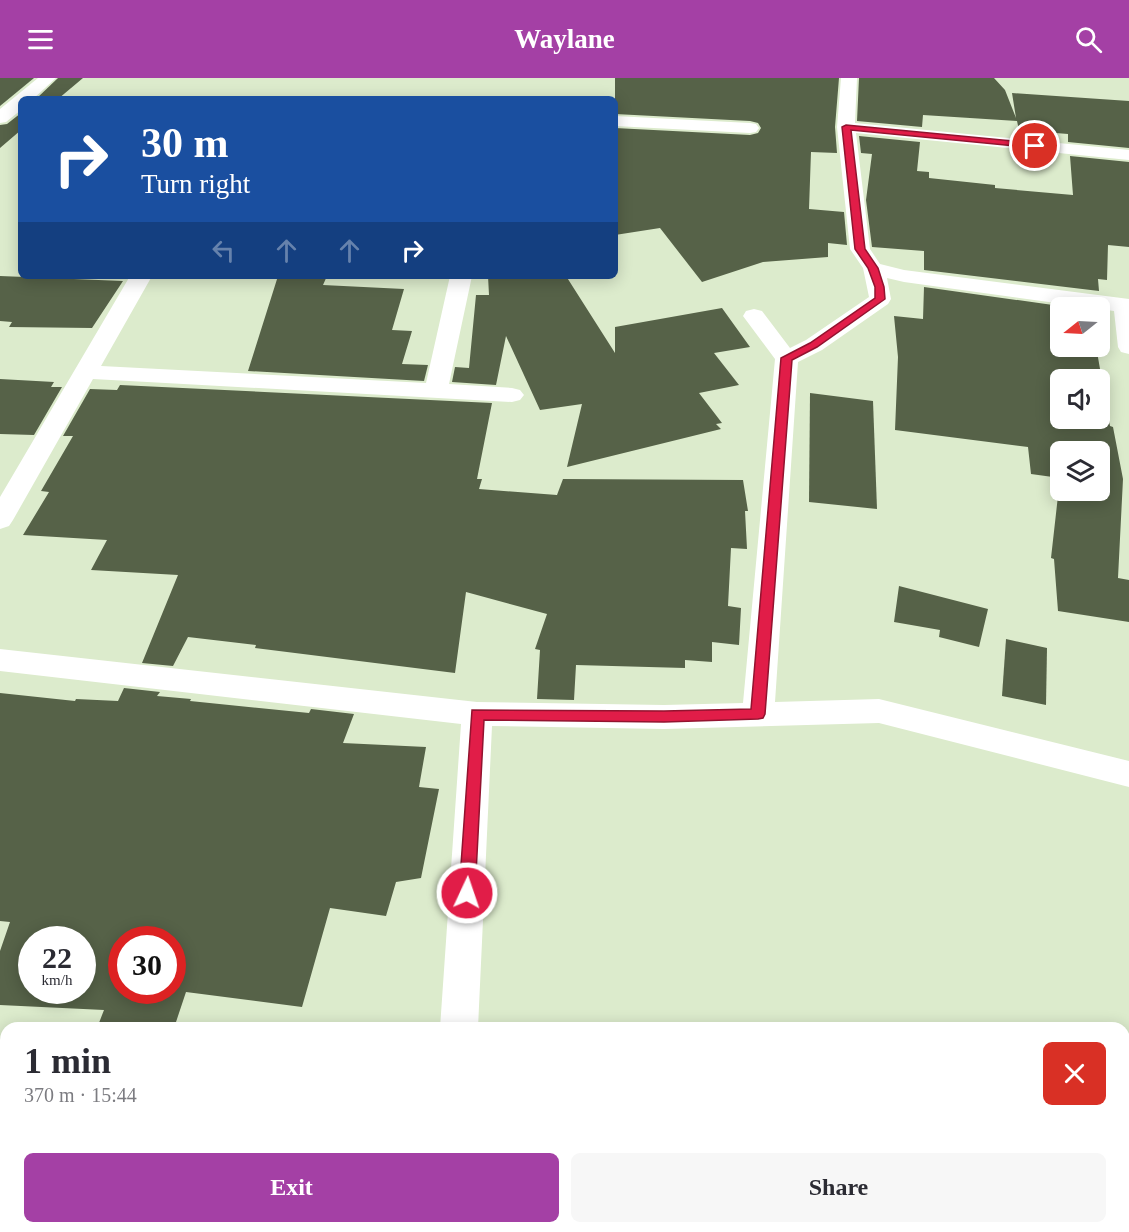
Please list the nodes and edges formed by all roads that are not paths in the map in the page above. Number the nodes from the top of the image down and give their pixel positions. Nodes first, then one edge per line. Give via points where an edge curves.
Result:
1 (48, 78) edge
2 (849, 78) edge
3 (27, 96) edge
4 (18, 103) edge
5 (0, 118) edge
6 (618, 121) edge
7 (846, 127) junction
8 (750, 128) dead end
9 (1129, 155) edge
10 (873, 268) junction
11 (139, 279) edge
12 (460, 279) edge
13 (1127, 306) edge
14 (754, 316) dead end
15 (1129, 347) edge
16 (787, 358) junction
17 (87, 372) junction
18 (436, 391) junction
19 (512, 395) dead end
20 (0, 520) edge
21 (0, 660) edge
22 (477, 714) junction
23 (758, 714) junction
24 (1129, 774) edge
25 (459, 1022) edge

1 - 3 street
2 - 7 street
4 - 5 street
6 - 8 street
7 - 9 street
7 - 10 street via 860,249
10 - 13 street via 904,276
10 - 16 street via 880,299 814,345
11 - 17 street
12 - 18 street
13 - 15 street
14 - 16 street
16 - 23 street
17 - 18 street
17 - 20 street
18 - 19 street
21 - 22 street
22 - 23 street
22 - 25 street
23 - 24 street via 879,711

